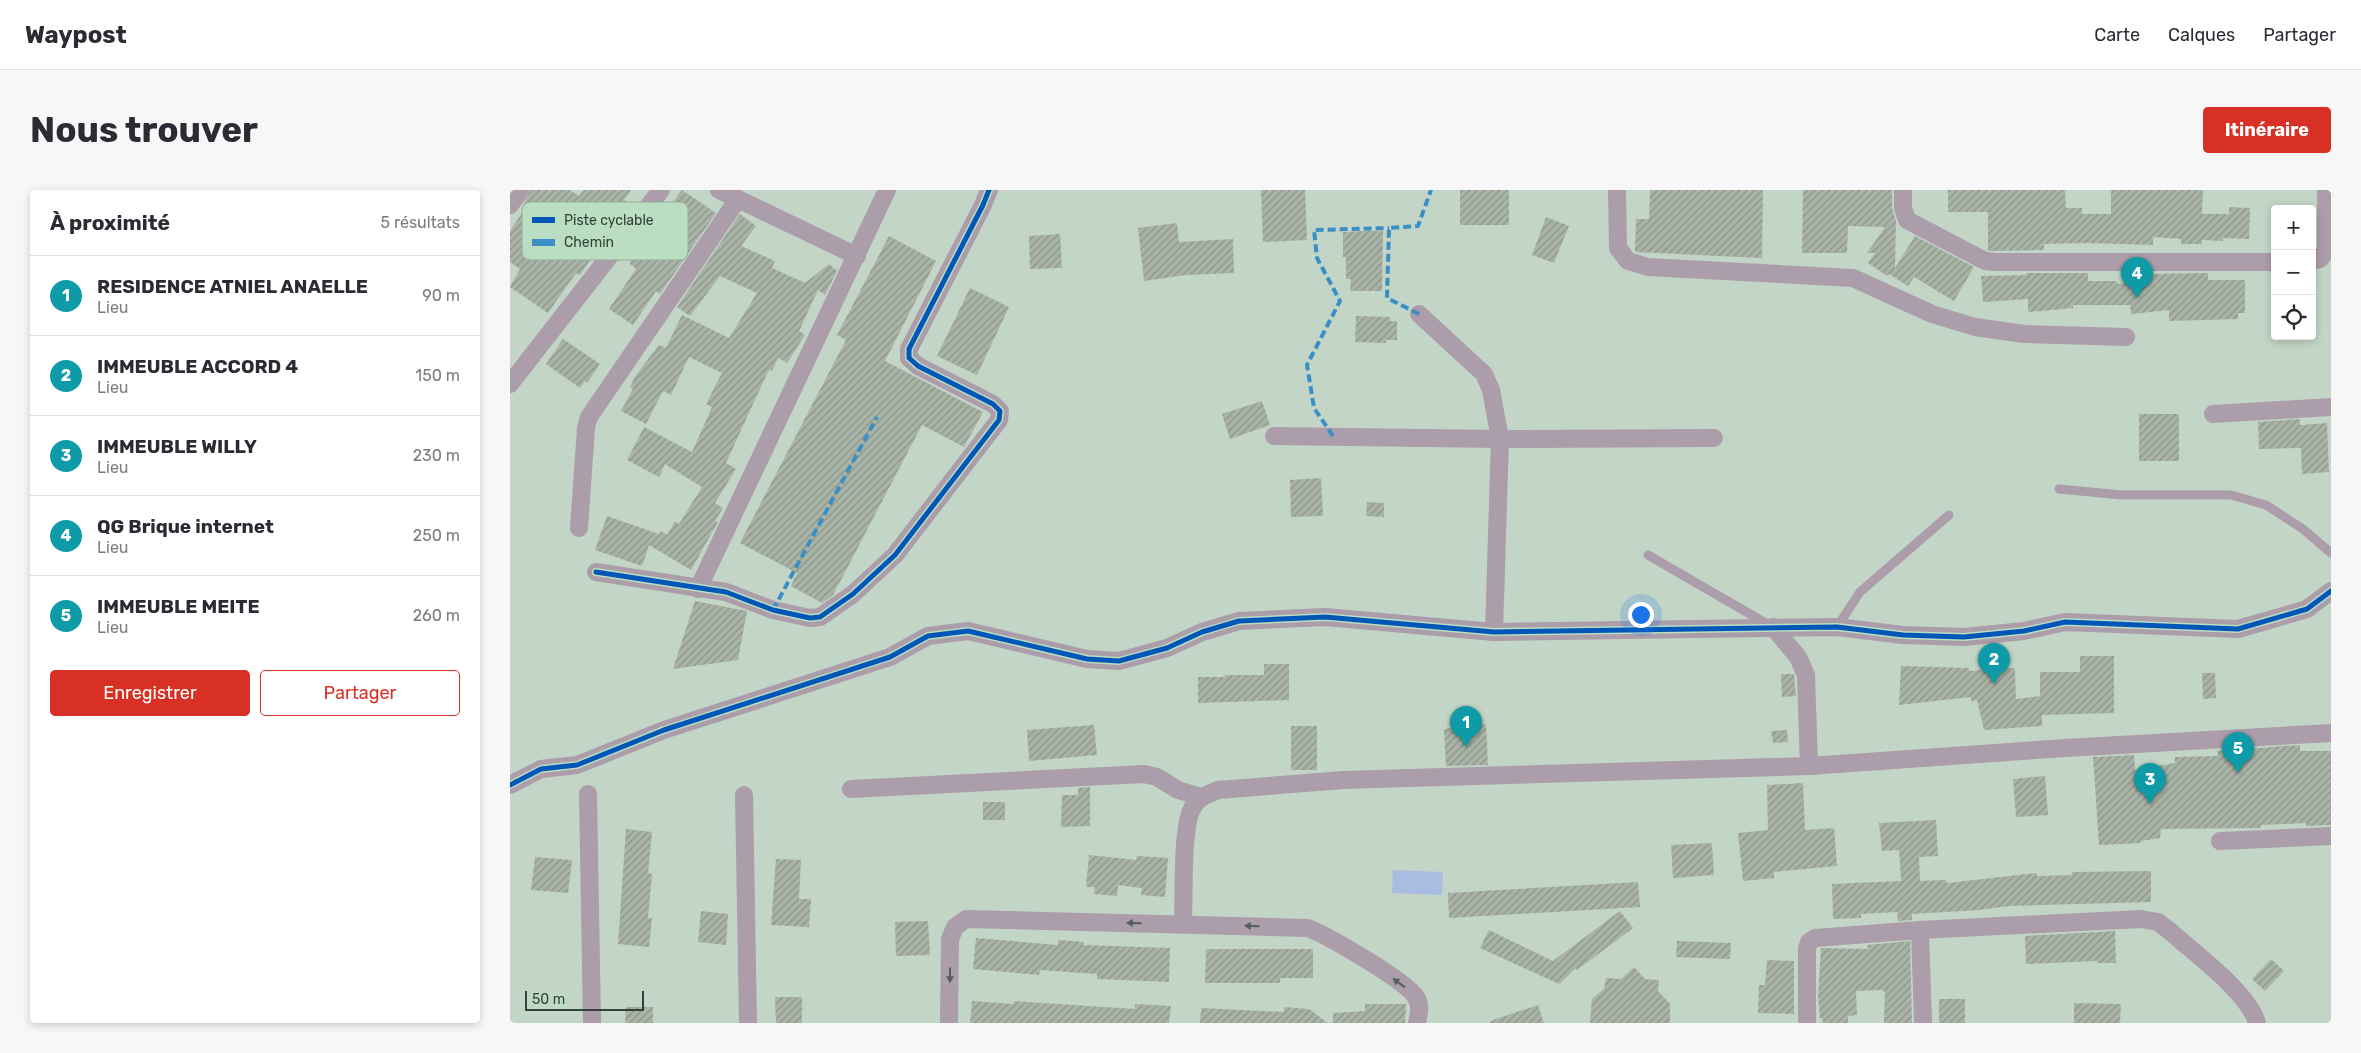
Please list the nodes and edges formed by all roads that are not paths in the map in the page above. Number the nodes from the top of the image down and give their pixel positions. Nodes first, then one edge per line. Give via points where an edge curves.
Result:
1 (661, 190) edge
2 (719, 190) edge
3 (887, 190) edge
4 (988, 190) edge
5 (1617, 190) edge
6 (1903, 190) edge
7 (2326, 190) edge
8 (738, 199) junction
9 (652, 202) edge
10 (857, 256) junction
11 (607, 260) edge
12 (2316, 260) edge
13 (2271, 262) edge
14 (1419, 314) dead end
15 (2126, 337) dead end
16 (510, 384) edge
17 (2331, 407) edge
18 (2213, 414) dead end
19 (1274, 436) dead end
20 (1714, 438) dead end
21 (1500, 439) junction
22 (2058, 489) dead end
23 (1949, 515) dead end
24 (579, 528) dead end
25 (2331, 553) edge
26 (1648, 555) dead end
27 (596, 572) dead end
28 (698, 589) junction
29 (2331, 591) edge
30 (1773, 627) junction
31 (1837, 627) junction
32 (1494, 632) junction
33 (2331, 733) edge
34 (1809, 766) junction
35 (510, 785) edge
36 (852, 789) dead end
37 (588, 794) dead end
38 (744, 795) dead end
39 (1201, 797) junction
40 (2331, 836) edge
41 (2220, 841) dead end
42 (1183, 924) junction
43 (1920, 930) junction
44 (592, 1023) edge
45 (748, 1023) edge
46 (950, 1023) edge
47 (1417, 1023) edge
48 (1807, 1023) edge
49 (1923, 1023) edge
50 (2257, 1023) edge

1 - 9 street
2 - 8 street
3 - 10 street
4 - 28 street via 909,358 918,366 993,404 1000,411 999,420 894,555 831,611 810,618 773,610 726,592
5 - 15 street via 1618,248 1628,261 1648,268 1853,278 1932,314 1975,327 2024,334
6 - 13 street via 1907,220 1985,260 1995,262
7 - 12 street via 2326,250
8 - 10 street
8 - 24 street via 588,417
10 - 28 street
11 - 16 street
14 - 21 street via 1484,374 1491,390
17 - 18 street
19 - 21 street
20 - 21 street
21 - 32 street
22 - 25 lane via 2122,495 2231,495 2266,505 2303,529
23 - 31 lane via 1860,592
26 - 30 lane
27 - 28 street
29 - 31 street via 2307,609 2238,629 2065,622 2024,631 1964,637 1903,635
30 - 31 street
30 - 32 street
30 - 34 street via 1798,658 1806,675
32 - 35 street via 1325,618 1239,622 1119,661 1087,659 968,631 928,636 890,657 664,730 577,765 541,768
33 - 34 street
34 - 39 street via 1343,780 1218,790
36 - 39 street via 1144,774
37 - 44 street
38 - 45 street
39 - 42 street via 1191,811 1187,830
40 - 41 street
42 -> 46 street via 966,919 955,927 950,939
47 -> 42 street via 1420,1010 1416,997 1325,935 1308,928
43 - 48 street via 1815,938 1809,942
43 - 49 street
43 - 50 street via 2141,919 2158,922 2244,998

